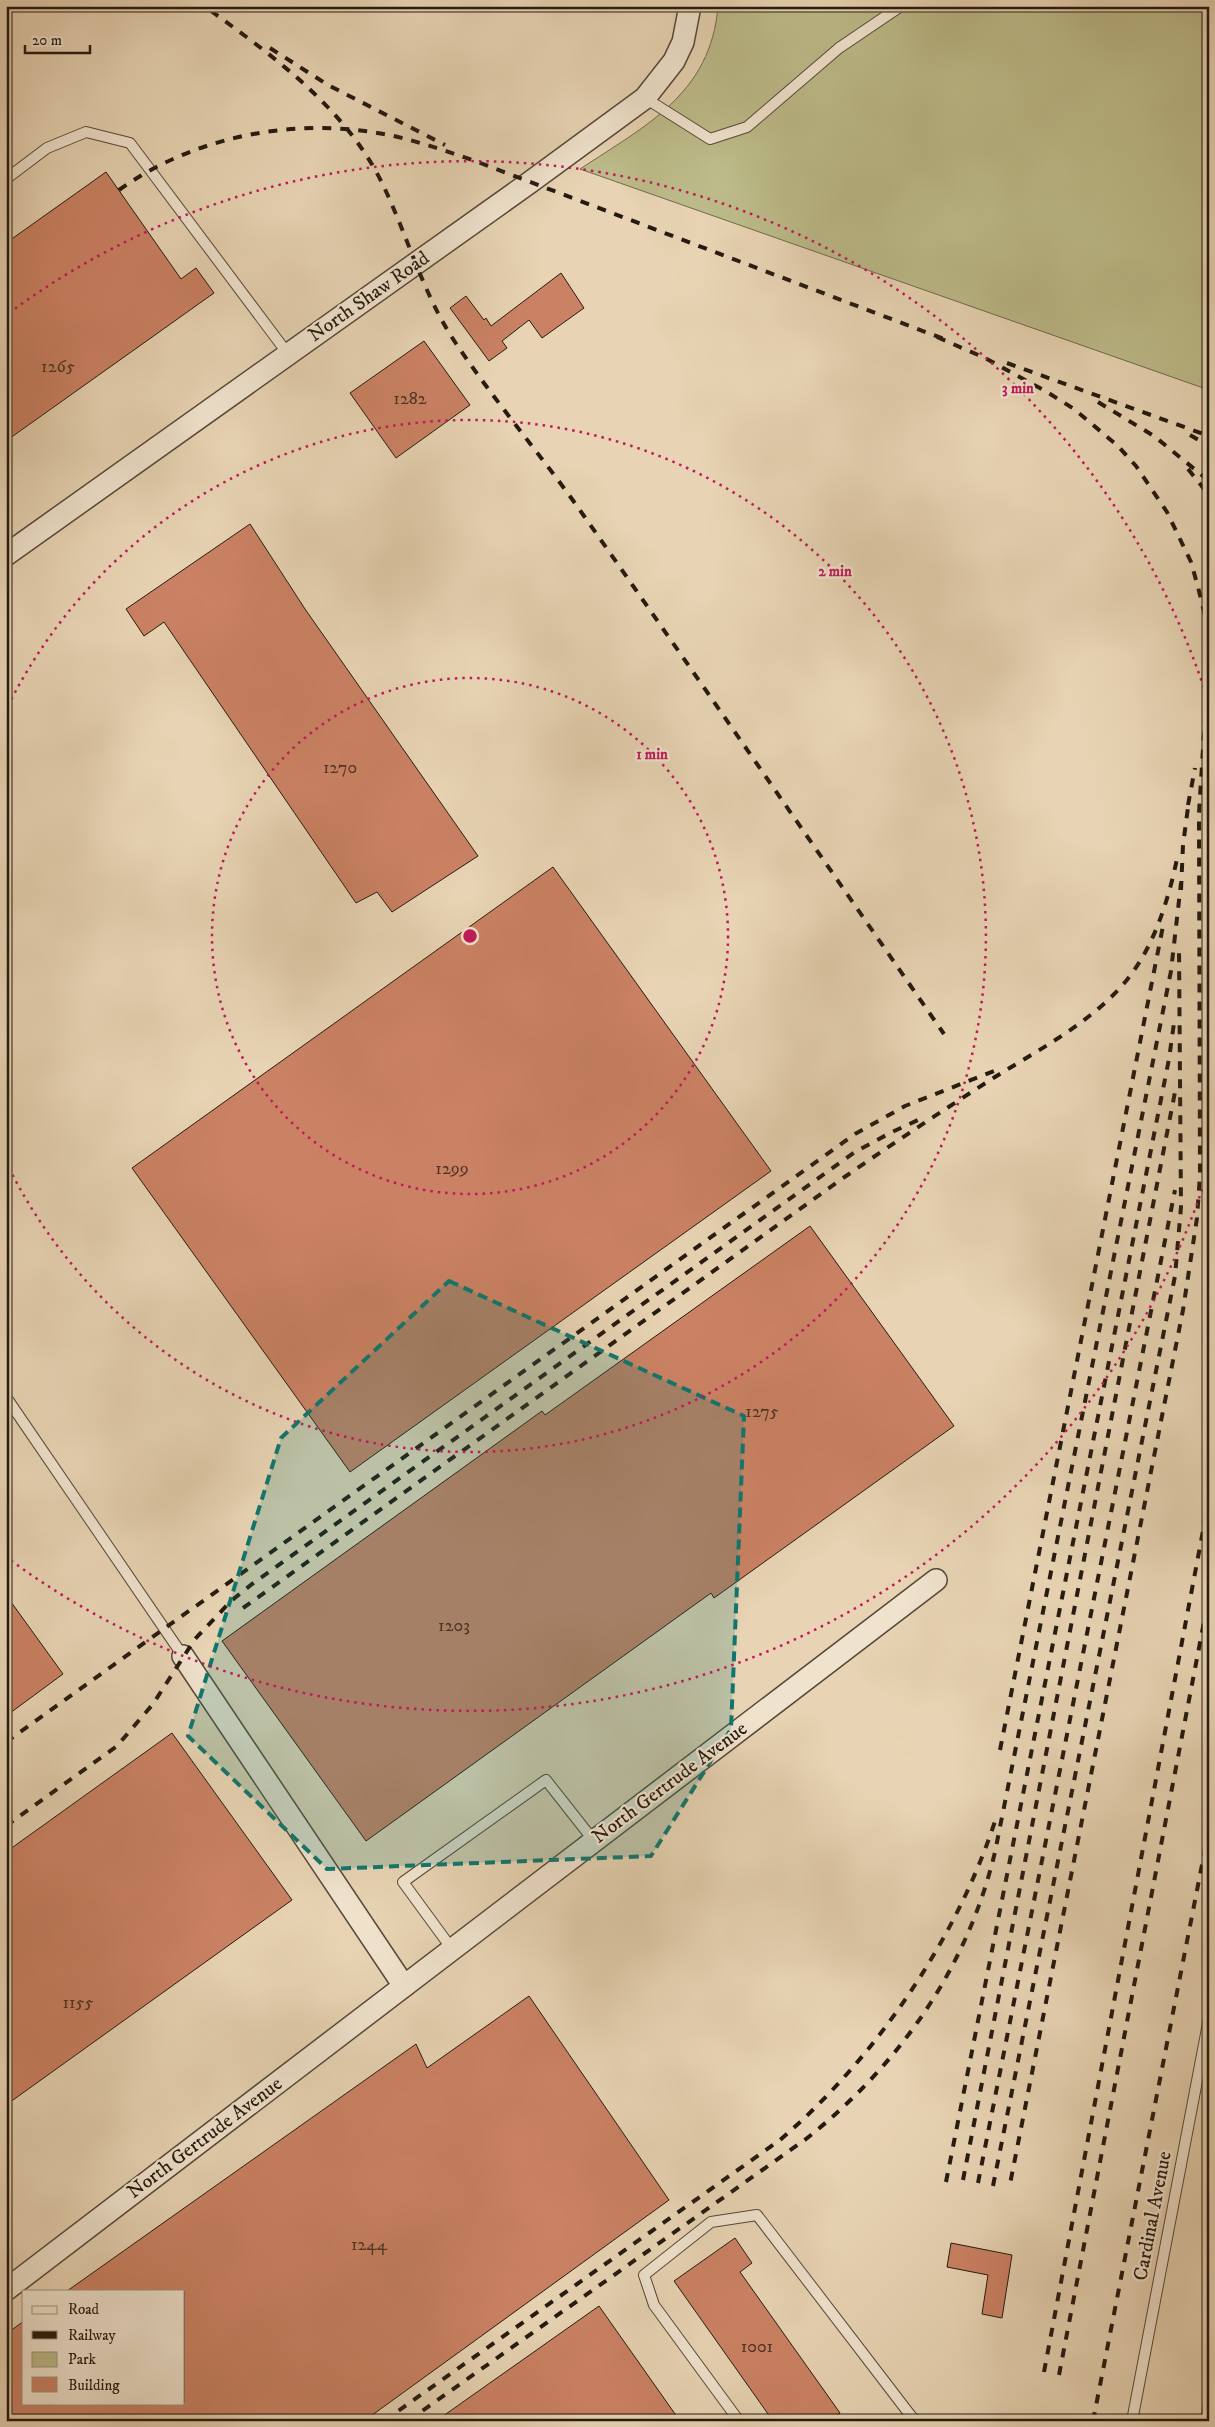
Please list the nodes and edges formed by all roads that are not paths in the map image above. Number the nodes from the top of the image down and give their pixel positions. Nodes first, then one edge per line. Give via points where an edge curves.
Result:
1 (690, 6) edge
2 (901, 6) edge
3 (645, 98) junction
4 (6, 178) edge
5 (288, 354) junction
6 (6, 555) edge
7 (6, 1397) edge
8 (936, 1580) dead end
9 (183, 1656) joint
10 (594, 1841) junction
11 (452, 1949) junction
12 (404, 1986) junction
13 (1209, 2018) edge
14 (6, 2290) edge
15 (910, 2419) edge
16 (739, 2421) edge
17 (1132, 2421) edge

1 - 3 street, North Shaw Road via 683,42 674,61
2 - 3 lane via 839,48 747,127 710,139
3 - 5 street, North Shaw Road via 530,184
4 - 5 lane via 47,148 86,132 130,144
5 - 6 street, North Shaw Road
7 - 9 lane
8 - 10 street, North Gertrude Avenue
9 - 12 street
10 - 11 street, North Gertrude Avenue
10 - 11 lane via 546,1780 403,1882
11 - 12 street, North Gertrude Avenue
12 - 14 street, North Gertrude Avenue
13 - 17 lane, Cardinal Avenue
15 - 16 lane via 757,2214 711,2222 644,2274 654,2305

